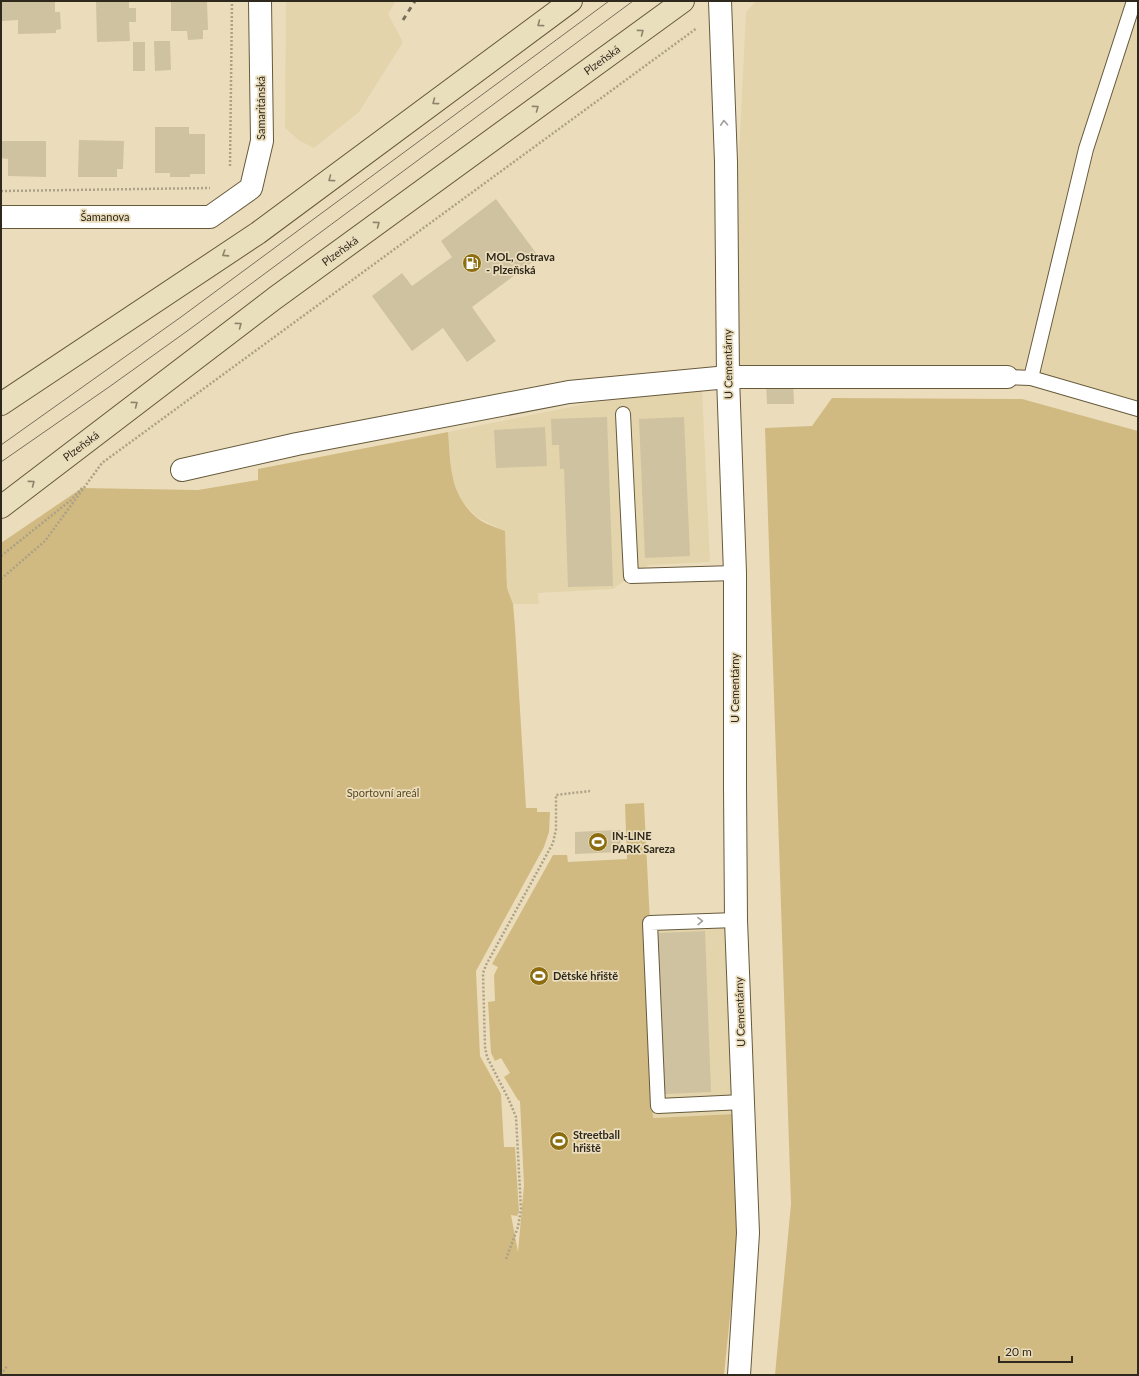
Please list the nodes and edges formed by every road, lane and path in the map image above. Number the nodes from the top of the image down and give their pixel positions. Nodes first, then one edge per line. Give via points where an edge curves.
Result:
1 (232, 1) edge
2 (260, 1) edge
3 (571, 1) edge
4 (683, 1) edge
5 (1134, 1) edge
6 (719, 6) edge
7 (230, 172) dead end
8 (215, 187) dead end
9 (1, 191) edge
10 (1, 217) edge
11 (210, 217) joint
12 (728, 377) junction
13 (1007, 377) joint
14 (1031, 378) junction
15 (1, 404) edge
16 (1138, 409) edge
17 (623, 414) dead end
18 (102, 463) junction
19 (182, 470) dead end
20 (1, 507) edge
21 (1, 556) edge
22 (736, 573) junction
23 (1, 579) edge
24 (590, 791) dead end
25 (736, 920) junction
26 (743, 1102) junction
27 (506, 1259) dead end
28 (7, 1366) dead end
29 (1, 1375) edge
30 (739, 1375) edge

1 - 7 path
2 - 11 street, Samaritánská via 262,141 251,188
3 -> 15 main road via 258,233
20 -> 4 main road, Plzeňská via 275,298
5 - 14 lane via 1086,149
12 -> 6 street, U Cementárny via 726,162
6 - 18 path
8 - 9 path
10 - 11 street, Šamanova
12 - 13 street
12 - 19 street via 569,392 297,444
12 - 22 street, U Cementárny
13 - 14 lane
14 - 16 lane
17 - 22 lane via 631,576
18 - 21 path via 71,500
18 - 23 path via 44,541
22 - 25 street, U Cementárny
24 - 27 path via 556,795 556,829 553,843 483,973 486,1057 510,1100 516,1117 521,1209 518,1228
25 - 26 street, U Cementárny
26 -> 25 lane via 658,1106 650,923
26 - 30 street, U Cementárny via 748,1233
28 - 29 path

